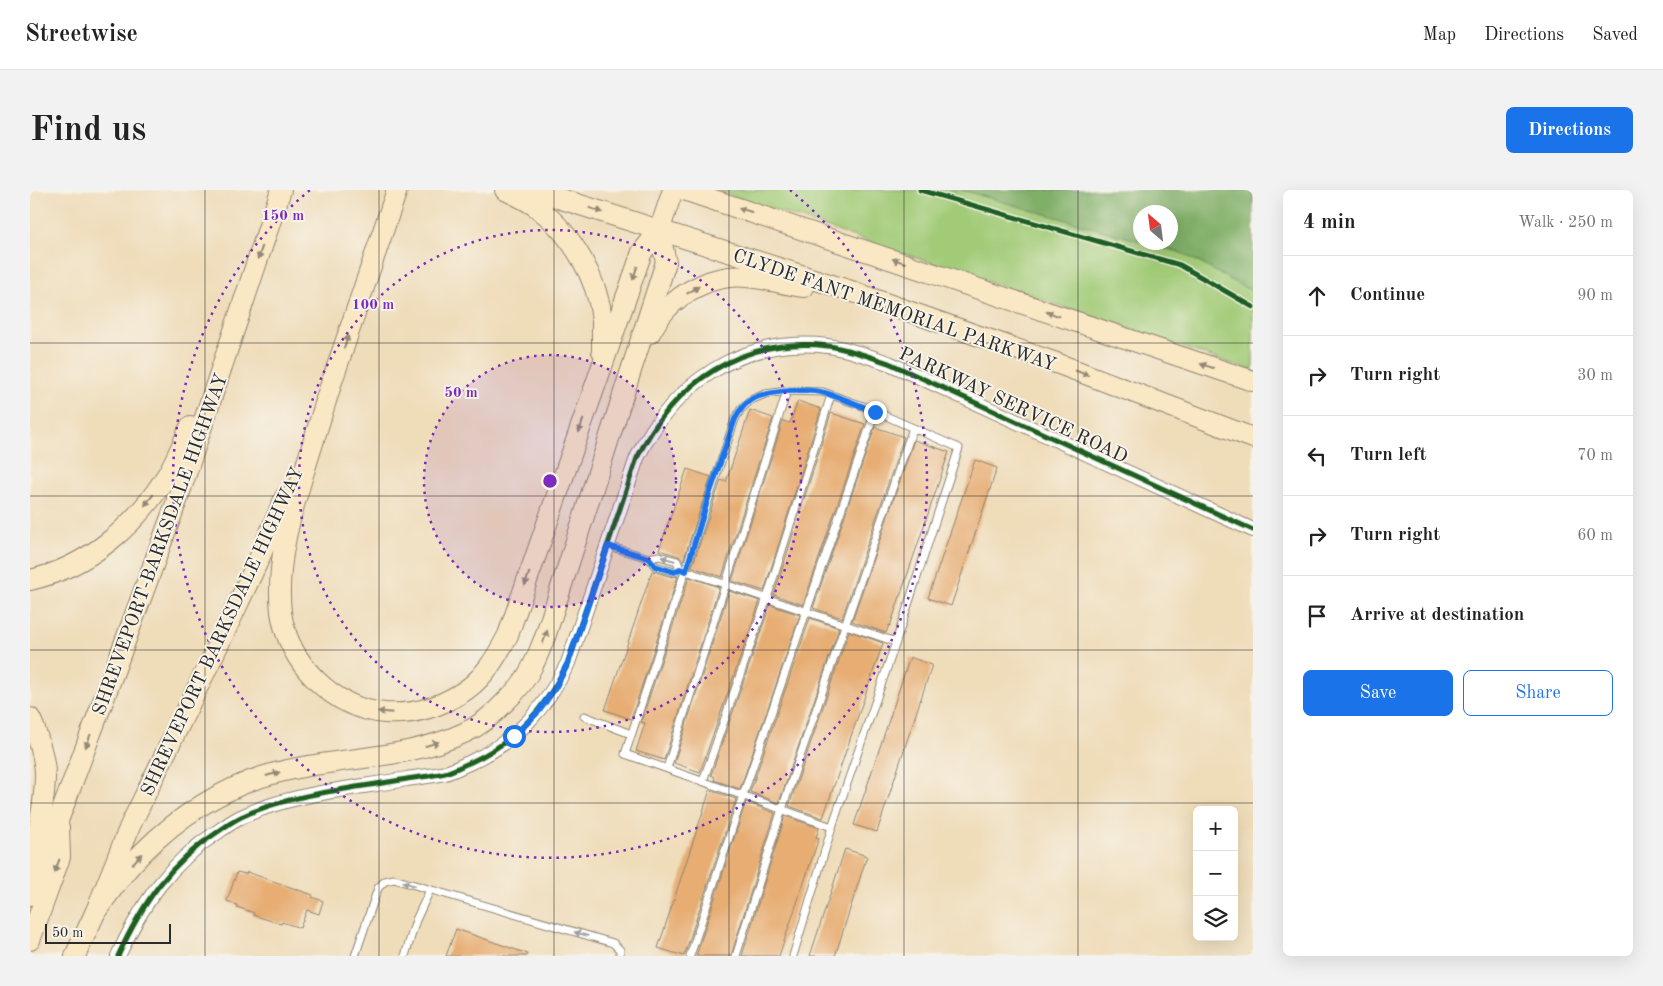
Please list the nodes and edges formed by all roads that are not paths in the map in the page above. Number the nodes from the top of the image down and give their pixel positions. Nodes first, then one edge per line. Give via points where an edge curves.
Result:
1 (281, 190) edge
2 (397, 190) edge
3 (505, 190) edge
4 (533, 190) edge
5 (673, 190) edge
6 (684, 190) edge
7 (659, 231) junction
8 (848, 290) junction
9 (228, 348) junction
10 (638, 351) junction
11 (602, 363) junction
12 (1253, 381) edge
13 (330, 388) junction
14 (788, 391) junction
15 (831, 395) junction
16 (875, 412) junction
17 (913, 428) junction
18 (1253, 438) edge
19 (1253, 530) edge
20 (608, 546) junction
21 (649, 558) junction
22 (683, 570) junction
23 (30, 580) edge
24 (725, 584) junction
25 (767, 598) junction
26 (807, 612) junction
27 (846, 625) junction
28 (896, 642) junction
29 (584, 716) dead end
30 (30, 718) edge
31 (631, 734) junction
32 (667, 768) junction
33 (703, 781) junction
34 (743, 795) junction
35 (782, 809) junction
36 (58, 817) junction
37 (832, 827) junction
38 (30, 868) edge
39 (430, 890) junction
40 (30, 895) edge
41 (96, 911) junction
42 (30, 940) edge
43 (75, 956) edge
44 (118, 956) edge
45 (355, 956) edge
46 (405, 956) edge
47 (620, 956) edge
48 (690, 956) edge
49 (736, 956) edge
50 (793, 956) edge

1 -> 9 main road, SHREVEPORT-BARKSDALE HIGHWAY
13 -> 2 main road, SHREVEPORT BARKSDALE HIGHWAY
3 - 11 main road via 538,208 558,226 586,267 602,319
4 -> 7 main road, CLYDE FANT MEMORIAL PARKWAY
5 - 7 main road
12 -> 6 main road
7 - 8 main road, CLYDE FANT MEMORIAL PARKWAY
7 - 10 main road via 666,262
7 -> 11 main road via 642,252
10 -> 8 main road via 663,313 706,282 746,277 801,287
8 -> 18 main road, CLYDE FANT MEMORIAL PARKWAY via 1059,364
9 -> 23 main road via 168,474 143,508 99,550 82,561
9 -> 36 main road, SHREVEPORT-BARKSDALE HIGHWAY via 179,495
41 -> 10 main road via 147,848 218,796 279,772 428,746 481,723 516,692 533,666 545,637
11 -> 13 main road via 508,635 495,659 478,680 459,694 436,706 410,712 384,713 359,707 335,695 313,678 296,656 285,628 280,583 288,525
13 - 41 main road, SHREVEPORT BARKSDALE HIGHWAY via 258,561 130,826
14 - 15 lane
14 - 22 lane via 765,394 752,400 735,419
14 - 24 lane
15 - 16 lane
15 - 25 lane
16 - 17 lane
16 - 26 lane
17 - 27 lane
17 - 28 lane via 959,448
19 - 20 street, PARKWAY SERVICE ROAD via 891,364 829,346 796,345 737,357 719,366 667,410 637,458
20 - 21 lane
20 - 44 street, PARKWAY SERVICE ROAD via 568,663 539,711 514,736 484,756 446,773 312,795 240,817 199,844 171,869 140,912
21 - 22 lane via 655,566 674,572
22 -> 21 lane via 677,561 659,556
22 - 24 lane
22 - 31 lane
24 - 25 lane
24 - 32 lane
25 - 26 lane
25 - 33 lane
26 - 27 lane
26 - 34 lane
27 - 28 lane
27 - 35 lane
28 - 37 lane
29 - 31 lane
30 - 38 main road via 46,777
31 - 32 lane via 625,754
32 - 33 lane
33 - 34 lane
34 - 35 lane
34 - 48 lane
35 - 37 lane
35 - 49 lane
36 - 40 main road, SHREVEPORT-BARKSDALE HIGHWAY
36 -> 42 main road via 60,857
37 - 50 lane
39 -> 45 lane via 394,879 385,881 378,888
39 - 46 lane
47 -> 39 lane via 620,950 613,944
41 - 43 main road, SHREVEPORT BARKSDALE HIGHWAY

